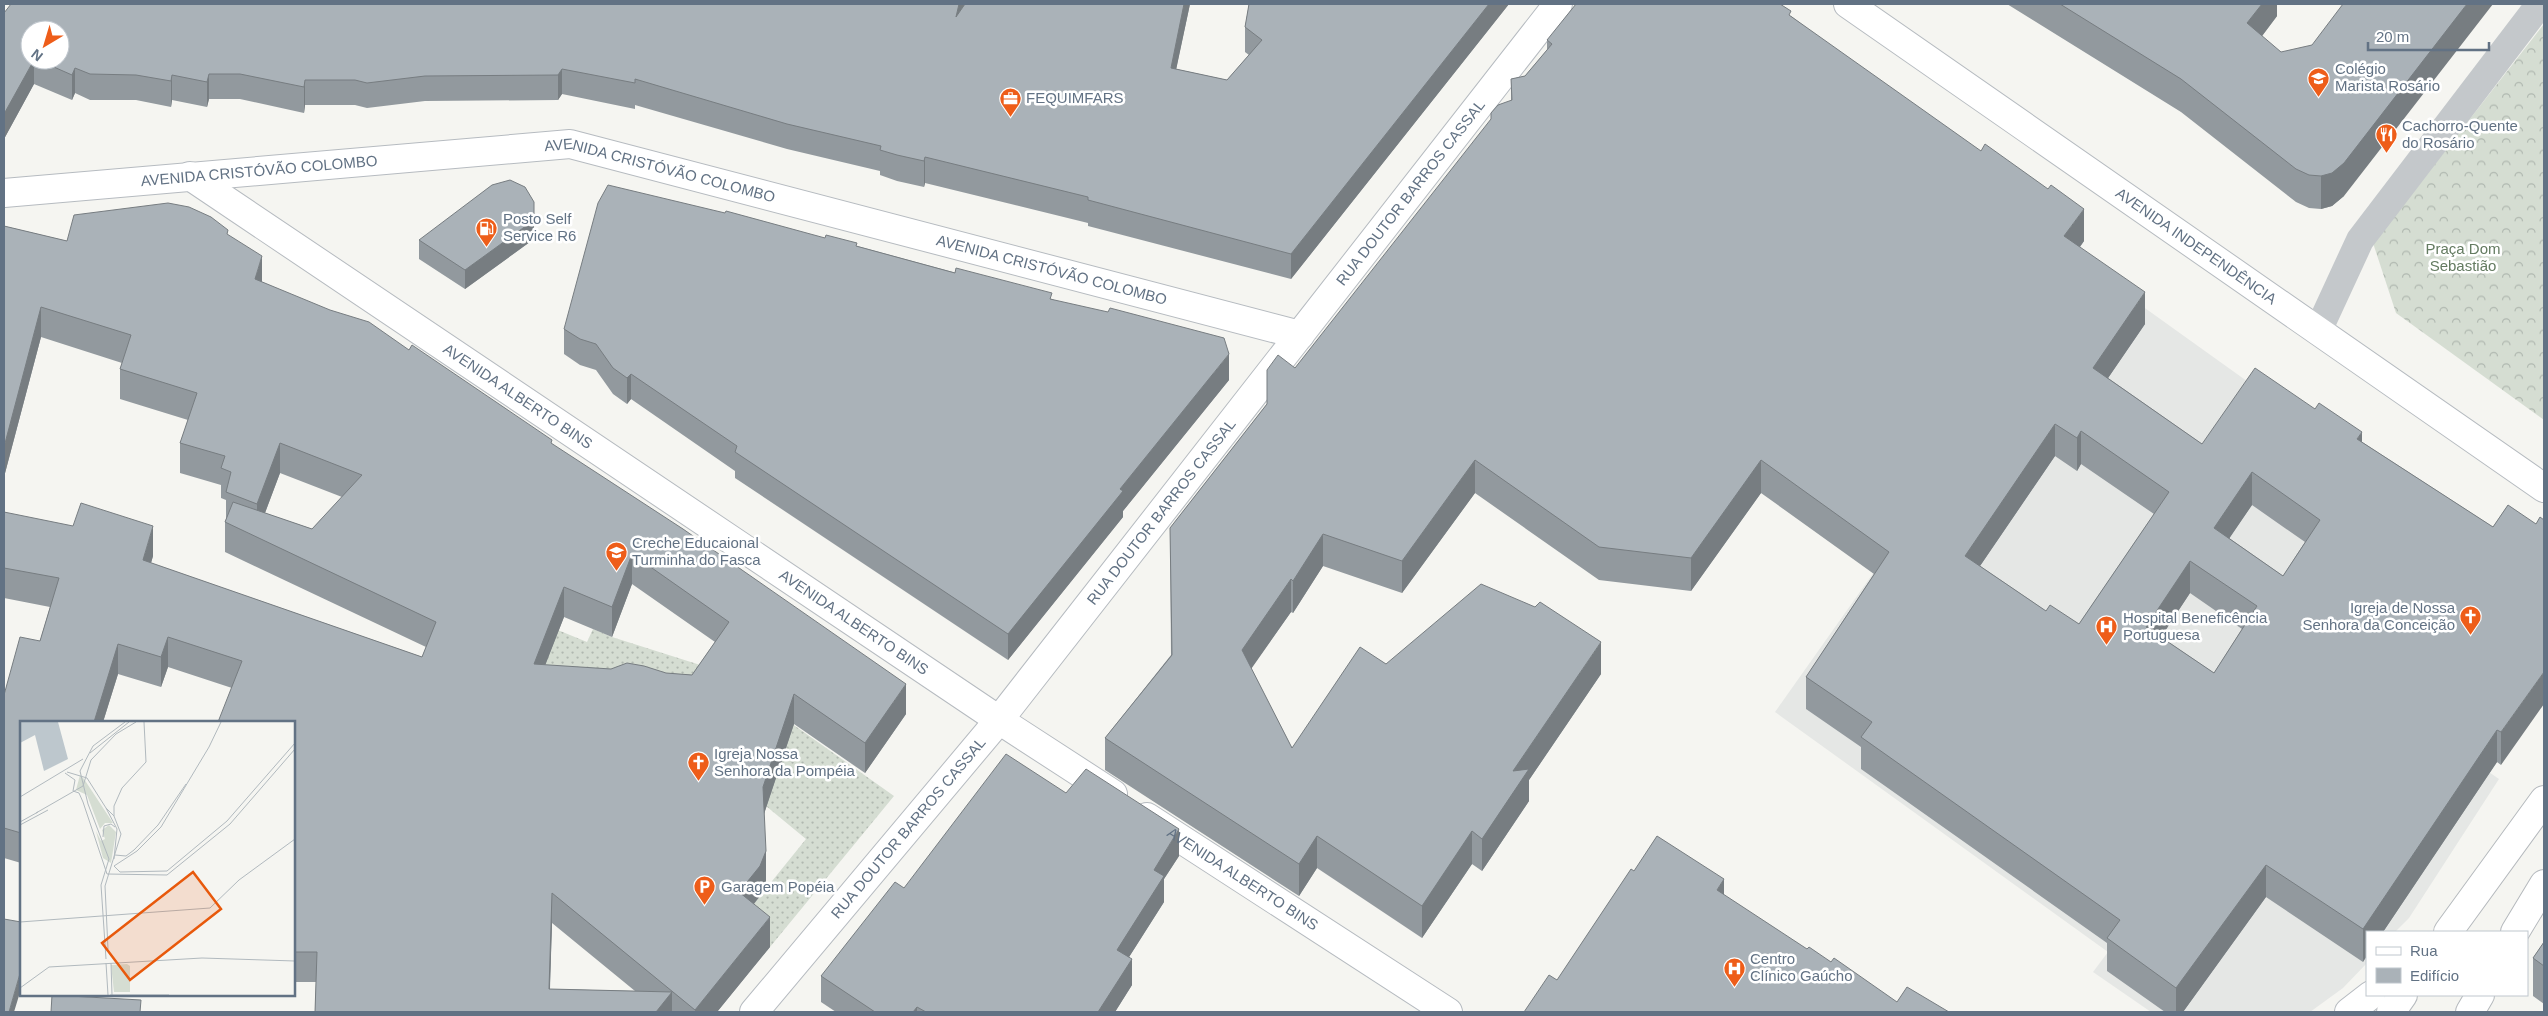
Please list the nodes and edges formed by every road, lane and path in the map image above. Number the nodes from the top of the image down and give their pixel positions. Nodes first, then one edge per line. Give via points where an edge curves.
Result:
1 (1558, 4) edge
2 (1848, 4) edge
3 (2540, 4) edge
4 (190, 176) junction
5 (4, 193) edge
6 (2318, 331) junction
7 (1300, 335) junction
8 (2544, 488) edge
9 (999, 720) junction
10 (2544, 800) edge
11 (2539, 891) edge
12 (2449, 931) edge
13 (2516, 931) edge
14 (2370, 996) edge
15 (2402, 996) edge
16 (2479, 996) edge
17 (754, 1012) edge
18 (1448, 1012) edge
19 (2349, 1012) edge
20 (2390, 1012) edge
21 (2470, 1012) edge

1 - 7 main road, RUA DOUTOR BARROS CASSAL
2 - 6 main road, AVENIDA INDEPENDÊNCIA
3 - 6 street via 2360,240
4 - 5 main road, AVENIDA CRISTÓVÃO COLOMBO
4 - 7 main road, AVENIDA CRISTÓVÃO COLOMBO via 570,144
4 - 9 main road, AVENIDA ALBERTO BINS
6 - 8 main road, AVENIDA INDEPENDÊNCIA
7 - 9 main road, RUA DOUTOR BARROS CASSAL
9 - 17 main road, RUA DOUTOR BARROS CASSAL
9 - 18 main road, AVENIDA ALBERTO BINS
10 - 12 main road
11 - 13 main road
14 - 19 main road
15 - 20 main road
16 - 21 main road

